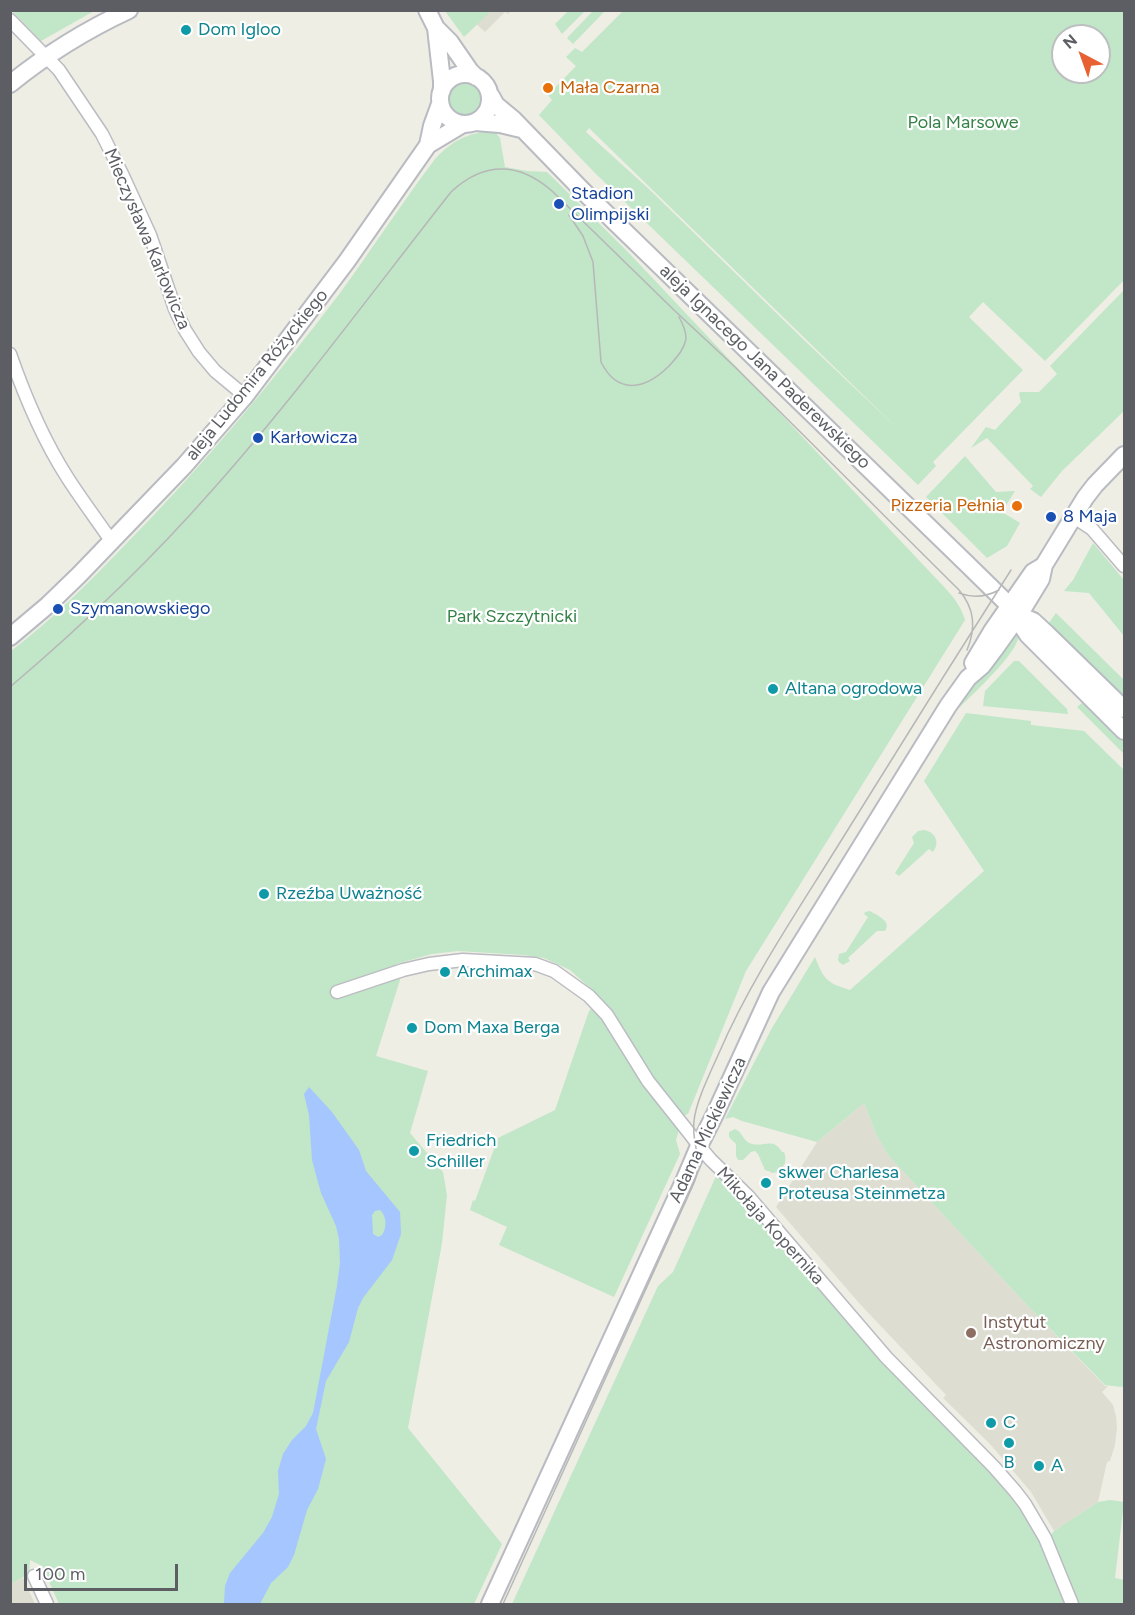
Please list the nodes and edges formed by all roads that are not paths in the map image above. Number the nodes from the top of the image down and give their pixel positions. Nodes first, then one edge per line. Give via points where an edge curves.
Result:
1 (129, 10) edge
2 (427, 10) edge
3 (108, 15) edge
4 (10, 20) edge
5 (436, 28) junction
6 (46, 56) junction
7 (476, 77) junction
8 (10, 84) edge
9 (441, 90) junction
10 (490, 96) junction
11 (469, 123) junction
12 (521, 129) junction
13 (428, 145) junction
14 (10, 354) edge
15 (245, 396) junction
16 (1125, 455) edge
17 (1074, 517) junction
18 (112, 542) junction
19 (1125, 566) edge
20 (1014, 611) junction
21 (10, 637) edge
22 (1125, 709) edge
23 (1125, 731) edge
24 (337, 992) dead end
25 (699, 1146) junction
26 (34, 1576) dead end
27 (47, 1605) edge
28 (490, 1605) edge
29 (1072, 1605) edge

1 - 3 street
2 - 5 street
3 - 6 street
4 - 6 street, Mieczysława Karłowicza
5 - 7 street
5 - 9 street
6 - 8 street
6 - 15 street, Mieczysława Karłowicza via 102,134 150,235 185,330 215,371
7 - 9 street via 459,76
7 - 10 street via 487,85
9 - 11 street via 444,114 452,121
9 - 13 street, aleja Ludomira Różyckiego
10 - 11 street via 488,110
10 - 12 street, aleja Ignacego Jana Paderewskiego
11 - 12 street
11 - 13 street, aleja Ludomira Różyckiego
12 - 20 street, aleja Ignacego Jana Paderewskiego
13 - 15 street, aleja Ludomira Różyckiego
14 - 18 street via 46,441
15 - 18 street, aleja Ludomira Różyckiego
16 - 17 street, Adama Mickiewicza via 1095,485
17 - 19 street via 1087,525
17 - 20 street, Adama Mickiewicza via 1044,565 1032,572
18 - 21 street, aleja Ludomira Różyckiego
20 - 22 street via 1033,621
20 - 23 street via 1028,635
20 - 25 street, Adama Mickiewicza via 974,661 968,678 780,976
24 - 25 street, Mikołaja Kopernika via 403,970 456,961 535,964 554,970 607,1015 648,1080
25 - 28 street, Adama Mickiewicza
25 - 29 street, Mikołaja Kopernika via 748,1196 881,1351 1015,1491 1045,1538
26 - 27 street

